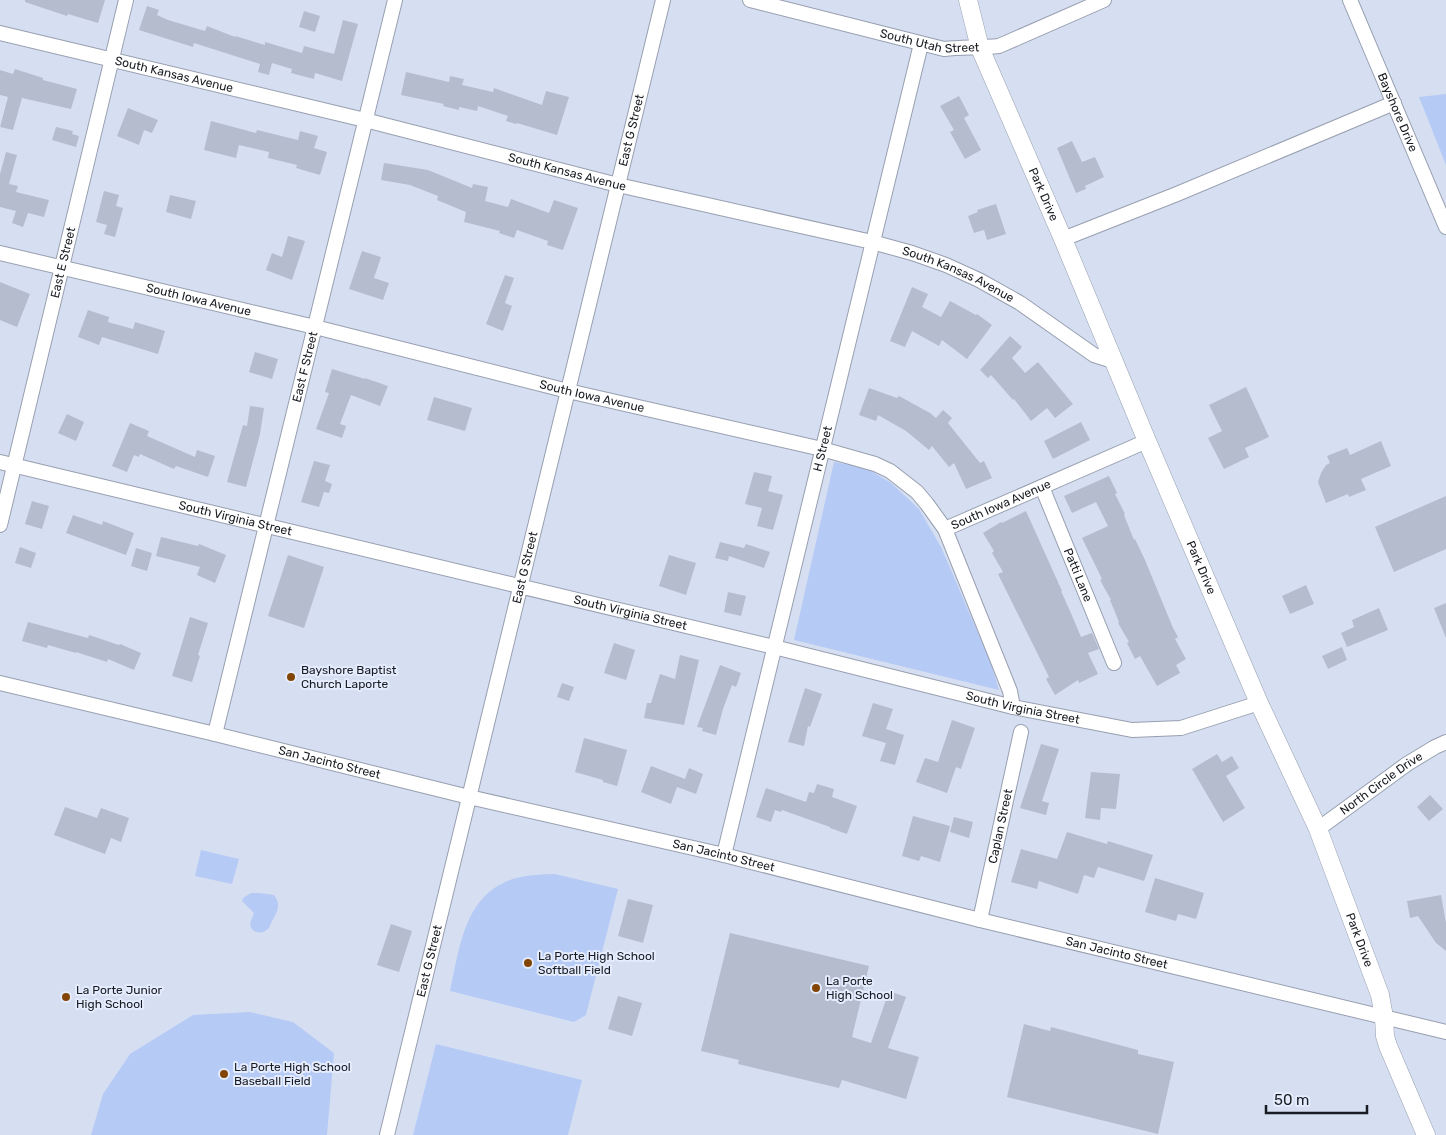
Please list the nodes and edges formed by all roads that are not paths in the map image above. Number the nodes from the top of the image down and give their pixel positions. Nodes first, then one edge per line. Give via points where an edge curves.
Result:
1 (126, 0) edge
2 (395, 0) edge
3 (663, 0) edge
4 (750, 0) edge
5 (968, 0) edge
6 (1104, 0) edge
7 (1350, 0) edge
8 (0, 33) edge
9 (921, 44) junction
10 (980, 48) junction
11 (112, 60) junction
12 (1394, 103) junction
13 (365, 120) junction
14 (618, 185) junction
15 (1446, 226) edge
16 (1063, 239) junction
17 (872, 242) junction
18 (0, 253) edge
19 (61, 267) junction
20 (315, 327) junction
21 (1113, 361) junction
22 (568, 391) junction
23 (1147, 441) junction
24 (822, 449) junction
25 (0, 462) edge
26 (14, 466) junction
27 (1042, 487) junction
28 (0, 525) edge
29 (266, 526) junction
30 (945, 529) junction
31 (520, 587) junction
32 (774, 647) junction
33 (1114, 663) dead end
34 (0, 684) edge
35 (1259, 704) junction
36 (1013, 707) junction
37 (1021, 732) dead end
38 (215, 734) junction
39 (1446, 742) edge
40 (469, 797) junction
41 (1318, 829) junction
42 (724, 855) junction
43 (980, 920) junction
44 (1384, 1017) junction
45 (1446, 1032) edge
46 (387, 1135) edge
47 (1426, 1135) edge

1 - 11 street, East E Street
2 - 13 street, East F Street
3 - 14 street, East G Street
4 - 9 street, South Utah Street
5 - 10 street, Park Drive
6 - 10 street, South Utah Street via 999,46
7 - 12 street, Bayshore Drive
8 - 11 street, South Kansas Avenue
9 - 10 street, South Utah Street via 944,49
9 - 17 street, H Street
10 - 16 street, Park Drive
11 - 13 street, South Kansas Avenue
11 - 19 street, East E Street
12 - 15 street, Bayshore Drive
12 - 16 street
13 - 14 street, South Kansas Avenue
13 - 20 street, East F Street
14 - 17 street, South Kansas Avenue
14 - 22 street, East G Street
16 - 21 street, Park Drive
17 - 21 street, South Kansas Avenue via 946,265 979,280 1020,303 1094,355
17 - 24 street, H Street
18 - 19 street, South Iowa Avenue
19 - 20 street, South Iowa Avenue
19 - 26 street, East E Street
20 - 22 street, South Iowa Avenue
20 - 29 street, East F Street
21 - 23 street, Park Drive
22 - 24 street, South Iowa Avenue
22 - 31 street, East G Street
23 - 27 street, South Iowa Avenue
23 - 35 street, Park Drive
24 - 30 street, South Iowa Avenue via 890,471 917,492
24 - 32 street, H Street
25 - 26 street, South Virginia Street
26 - 28 street, East E Street
26 - 29 street, South Virginia Street
27 - 30 street, South Iowa Avenue
27 - 33 street, Patti Lane
29 - 31 street, South Virginia Street
29 - 38 street, East F Street
30 - 36 street via 1010,691
31 - 32 street, South Virginia Street
31 - 40 street, East G Street
32 - 36 street, South Virginia Street
32 - 42 street, H Street
34 - 38 street, San Jacinto Street
35 - 36 street, South Virginia Street via 1181,728 1132,730
35 - 41 street, Park Drive
37 - 43 street, Caplan Street
38 - 40 street, San Jacinto Street
39 - 41 street, North Circle Drive via 1407,764
40 - 42 street, San Jacinto Street
40 - 46 street, East G Street
41 - 44 street, Park Drive via 1377,987
42 - 43 street, San Jacinto Street
43 - 44 street, San Jacinto Street
44 - 45 street, San Jacinto Street
44 - 47 street, Park Drive via 1388,1046

